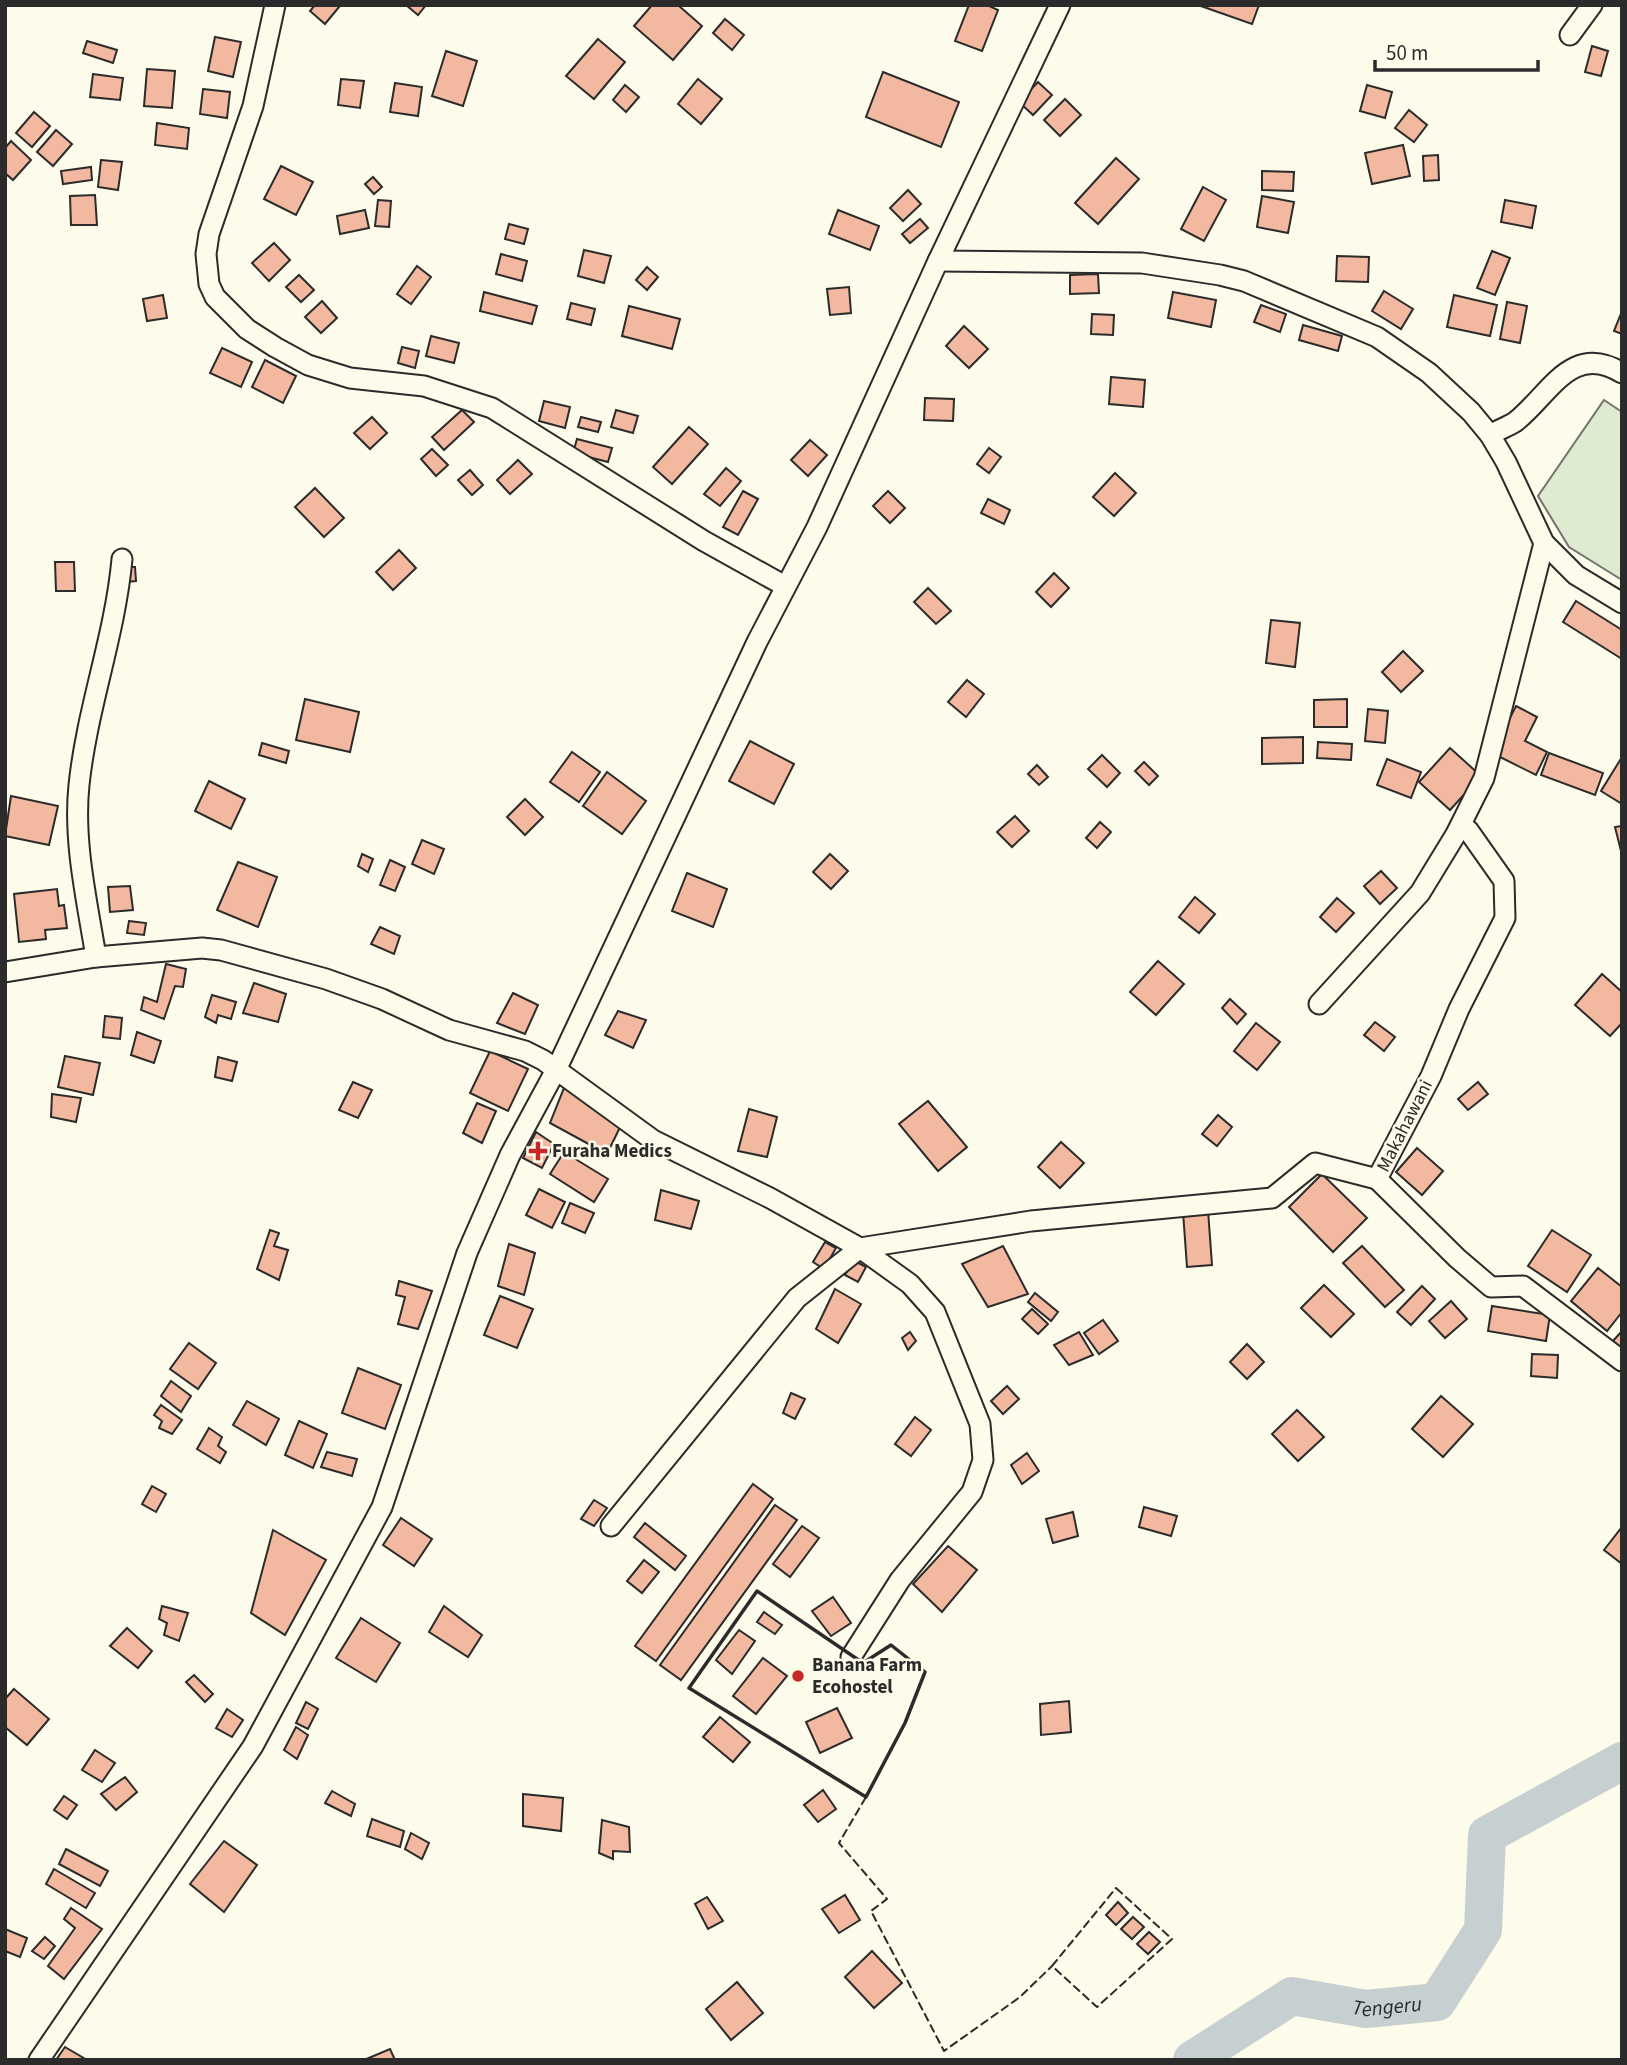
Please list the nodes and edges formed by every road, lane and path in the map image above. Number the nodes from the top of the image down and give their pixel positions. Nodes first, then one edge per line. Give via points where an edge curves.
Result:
1 (275, 5) edge
2 (1060, 5) edge
3 (1592, 5) edge
4 (1570, 36) dead end
5 (938, 261) junction
6 (1622, 373) edge
7 (1490, 435) junction
8 (1544, 543) junction
9 (122, 559) dead end
10 (785, 586) junction
11 (1622, 603) edge
12 (1468, 830) dead end
13 (96, 957) junction
14 (5, 972) edge
15 (1319, 1004) dead end
16 (557, 1068) junction
17 (1377, 1180) junction
18 (860, 1248) junction
19 (1622, 1361) edge
20 (611, 1526) dead end
21 (851, 1657) dead end
22 (39, 2060) edge

1 - 10 street via 253,106 209,234 209,284 224,308 247,329 308,365 350,378 424,386 492,408 704,541
2 - 5 street
3 - 4 street
5 - 7 street via 1142,263 1244,281 1377,337 1429,373
5 - 10 street via 863,432
6 - 7 street via 1608,364 1585,363 1562,375 1515,421
7 - 8 street
8 - 11 street via 1576,575
8 - 15 street via 1484,778 1420,893
9 - 13 street via 79,788 79,830
10 - 16 street
12 - 17 street, Makahawani via 1504,881 1505,918
13 - 14 street
13 - 16 street via 202,948 234,954 383,999 449,1030 525,1051
16 - 18 street via 653,1140
16 - 22 street via 510,1155 467,1253 382,1507 253,1746
17 - 18 street via 1315,1163 1272,1198 1031,1221
17 - 19 street, Makahawani via 1491,1287 1523,1286
18 - 20 street via 797,1298
18 - 21 street via 911,1284 935,1312 980,1423 983,1461 972,1492 900,1580

